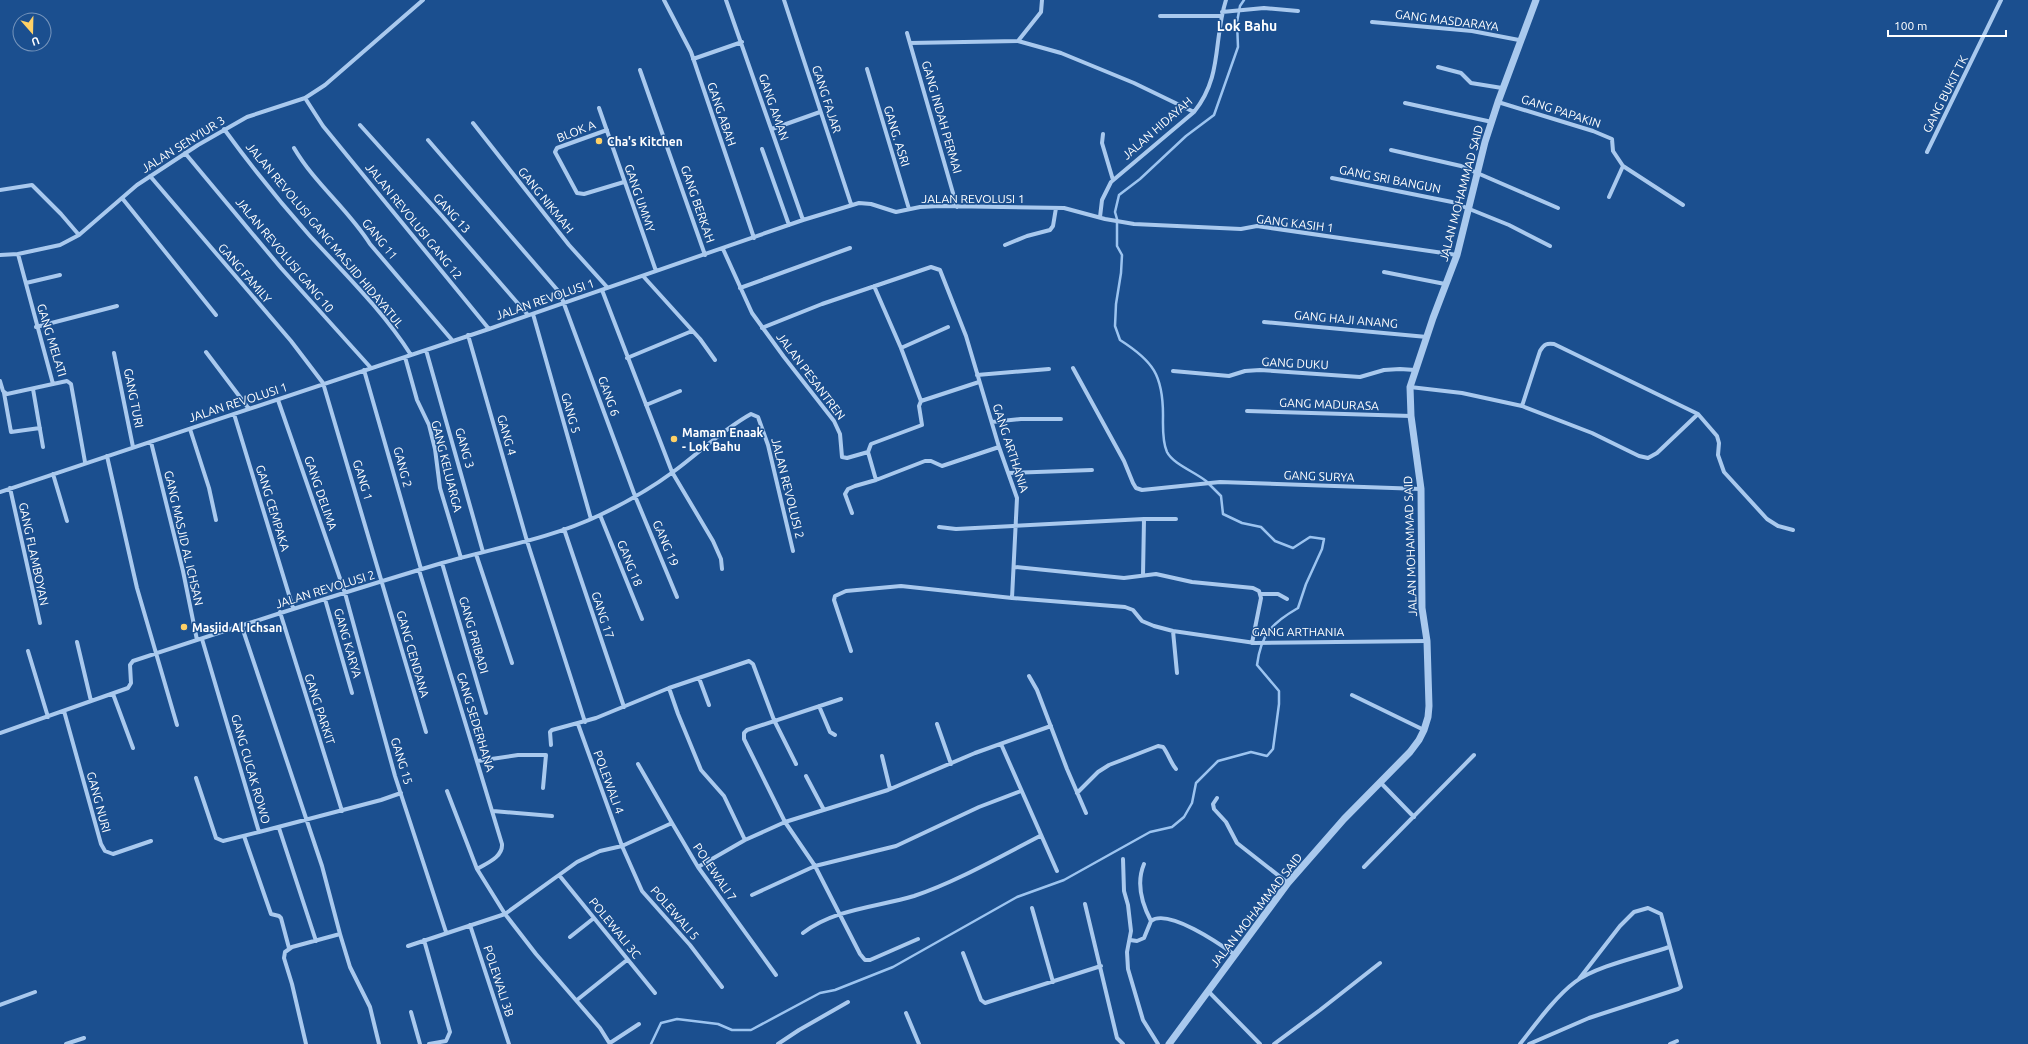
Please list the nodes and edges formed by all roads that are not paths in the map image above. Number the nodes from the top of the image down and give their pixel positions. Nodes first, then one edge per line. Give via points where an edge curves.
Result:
1 (423, 0) edge
2 (664, 0) edge
3 (726, 0) edge
4 (784, 0) edge
5 (1042, 0) edge
6 (1226, 0) edge
7 (1536, 0) edge
8 (2001, 0) edge
9 (1298, 11) dead end
10 (1222, 14) junction
11 (1160, 16) dead end
12 (1372, 22) dead end
13 (907, 33) dead end
14 (1519, 40) junction
15 (1018, 41) junction
16 (742, 42) junction
17 (910, 43) junction
18 (693, 59) junction
19 (1438, 67) dead end
20 (867, 69) dead end
21 (640, 70) dead end
22 (1502, 88) junction
23 (305, 98) junction
24 (1498, 102) junction
25 (1404, 103) dead end
26 (599, 108) dead end
27 (820, 112) junction
28 (1194, 112) junction
29 (1492, 122) junction
30 (472, 123) dead end
31 (360, 125) dead end
32 (224, 129) junction
33 (772, 129) junction
34 (607, 130) junction
35 (1103, 134) dead end
36 (428, 140) dead end
37 (294, 148) dead end
38 (762, 149) dead end
39 (1391, 150) dead end
40 (1927, 152) dead end
41 (185, 153) junction
42 (1623, 166) junction
43 (1477, 172) junction
44 (150, 176) junction
45 (1332, 178) dead end
46 (1113, 180) junction
47 (624, 182) junction
48 (0, 190) edge
49 (1609, 197) dead end
50 (122, 198) junction
51 (851, 204) junction
52 (1683, 204) dead end
53 (957, 207) junction
54 (1056, 208) junction
55 (1468, 208) junction
56 (1558, 208) dead end
57 (909, 209) junction
58 (1100, 217) junction
59 (1105, 219) joint
60 (803, 220) junction
61 (789, 225) junction
62 (78, 235) junction
63 (754, 238) junction
64 (1005, 245) dead end
65 (1550, 246) dead end
66 (723, 248) junction
67 (850, 248) dead end
68 (18, 254) junction
69 (0, 255) edge
70 (704, 255) junction
71 (1457, 255) junction
72 (656, 271) junction
73 (1384, 272) dead end
74 (60, 275) dead end
75 (643, 276) junction
76 (26, 284) junction
77 (1445, 284) junction
78 (874, 286) junction
79 (607, 288) junction
80 (740, 288) junction
81 (602, 290) junction
82 (564, 302) junction
83 (117, 306) dead end
84 (530, 314) junction
85 (216, 315) dead end
86 (1264, 322) dead end
87 (36, 327) junction
88 (762, 328) junction
89 (948, 328) dead end
90 (489, 329) junction
91 (692, 331) junction
92 (468, 335) junction
93 (1427, 337) junction
94 (452, 340) junction
95 (901, 348) junction
96 (426, 350) junction
97 (206, 352) dead end
98 (114, 353) dead end
99 (411, 355) junction
100 (405, 357) junction
101 (627, 358) junction
102 (715, 360) dead end
103 (371, 368) junction
104 (1073, 368) dead end
105 (1049, 369) dead end
106 (364, 370) junction
107 (1415, 370) junction
108 (1173, 371) dead end
109 (977, 375) junction
110 (0, 381) edge
111 (979, 382) junction
112 (323, 383) junction
113 (53, 384) junction
114 (1410, 387) junction
115 (33, 389) junction
116 (680, 391) dead end
117 (4, 394) junction
118 (278, 400) junction
119 (921, 401) junction
120 (646, 405) junction
121 (1522, 406) junction
122 (249, 409) junction
123 (1247, 411) dead end
124 (234, 414) junction
125 (1698, 414) junction
126 (1411, 416) junction
127 (1061, 419) dead end
128 (992, 422) junction
129 (40, 428) junction
130 (190, 429) junction
131 (151, 442) junction
132 (44, 447) dead end
133 (133, 447) junction
134 (1000, 447) junction
135 (868, 452) junction
136 (107, 456) junction
137 (85, 462) junction
138 (1092, 470) dead end
139 (672, 472) junction
140 (1009, 473) junction
141 (53, 474) junction
142 (876, 480) junction
143 (10, 488) junction
144 (1421, 488) junction
145 (0, 492) edge
146 (635, 496) junction
147 (852, 513) dead end
148 (600, 515) junction
149 (591, 519) junction
150 (1144, 519) junction
151 (1176, 519) dead end
152 (216, 520) dead end
153 (67, 521) dead end
154 (1017, 526) junction
155 (939, 527) dead end
156 (564, 530) junction
157 (1793, 530) dead end
158 (527, 541) junction
159 (793, 551) dead end
160 (483, 552) junction
161 (476, 554) junction
162 (461, 558) junction
163 (442, 563) junction
164 (1015, 567) junction
165 (722, 569) dead end
166 (420, 570) junction
167 (1143, 575) junction
168 (382, 582) junction
169 (345, 593) junction
170 (1260, 594) junction
171 (677, 597) dead end
172 (1012, 598) junction
173 (325, 599) junction
174 (1287, 599) dead end
175 (293, 608) junction
176 (280, 612) junction
177 (642, 619) dead end
178 (40, 623) dead end
179 (241, 624) junction
180 (1173, 631) junction
181 (200, 639) junction
182 (1427, 640) junction
183 (77, 642) dead end
184 (1254, 643) junction
185 (28, 651) dead end
186 (851, 651) dead end
187 (155, 654) junction
188 (512, 663) dead end
189 (1177, 673) dead end
190 (1029, 676) dead end
191 (699, 678) junction
192 (669, 688) junction
193 (352, 693) dead end
194 (113, 694) junction
195 (1352, 695) dead end
196 (841, 699) dead end
197 (91, 701) junction
198 (709, 705) dead end
199 (818, 706) junction
200 (624, 707) junction
201 (64, 711) junction
202 (486, 713) dead end
203 (48, 717) junction
204 (774, 720) junction
205 (585, 722) junction
206 (578, 724) junction
207 (937, 724) dead end
208 (177, 725) dead end
209 (1051, 726) junction
210 (1424, 730) junction
211 (426, 732) dead end
212 (0, 733) edge
213 (835, 736) dead end
214 (1001, 744) junction
215 (551, 745) dead end
216 (133, 748) dead end
217 (1474, 755) dead end
218 (882, 756) dead end
219 (478, 761) junction
220 (638, 764) dead end
221 (796, 764) dead end
222 (951, 764) junction
223 (1176, 769) dead end
224 (806, 776) dead end
225 (196, 778) dead end
226 (1380, 782) junction
227 (543, 788) dead end
228 (890, 789) junction
229 (446, 791) dead end
230 (1021, 791) junction
231 (401, 793) junction
232 (1078, 793) junction
233 (1217, 798) dead end
234 (824, 810) junction
235 (342, 811) junction
236 (493, 811) junction
237 (1086, 814) dead end
238 (552, 816) dead end
239 (1414, 817) junction
240 (306, 821) junction
241 (785, 822) junction
242 (672, 823) junction
243 (279, 828) junction
244 (259, 832) junction
245 (244, 836) junction
246 (1040, 836) junction
247 (746, 840) junction
248 (151, 841) dead end
249 (622, 846) junction
250 (1123, 859) dead end
251 (1144, 864) dead end
252 (815, 866) junction
253 (698, 867) junction
254 (1364, 867) dead end
255 (477, 869) junction
256 (1057, 871) dead end
257 (559, 875) junction
258 (1288, 883) junction
259 (752, 895) dead end
260 (1085, 904) dead end
261 (1032, 908) dead end
262 (505, 914) junction
263 (840, 915) junction
264 (594, 918) junction
265 (1152, 921) junction
266 (470, 925) junction
267 (446, 932) junction
268 (803, 933) dead end
269 (340, 934) junction
270 (570, 937) dead end
271 (918, 939) dead end
272 (424, 940) junction
273 (1130, 940) junction
274 (316, 941) junction
275 (408, 946) dead end
276 (289, 948) junction
277 (1669, 948) junction
278 (963, 953) dead end
279 (1235, 955) junction
280 (627, 960) junction
281 (1380, 963) dead end
282 (1101, 966) junction
283 (776, 975) dead end
284 (1579, 979) junction
285 (1052, 982) junction
286 (722, 987) dead end
287 (1208, 991) junction
288 (35, 992) dead end
289 (655, 993) dead end
290 (577, 1000) junction
291 (848, 1002) dead end
292 (0, 1005) edge
293 (411, 1012) dead end
294 (906, 1013) dead end
295 (639, 1024) dead end
296 (84, 1038) dead end
297 (1677, 1042) dead end
298 (610, 1043) edge
299 (66, 1044) edge
300 (306, 1044) edge
301 (379, 1044) edge
302 (420, 1044) edge
303 (429, 1044) edge
304 (438, 1044) edge
305 (509, 1044) edge
306 (778, 1044) edge
307 (919, 1044) edge
308 (1123, 1044) edge
309 (1158, 1044) edge
310 (1169, 1044) edge
311 (1260, 1044) edge
312 (1274, 1044) edge
313 (1520, 1044) edge
314 (1529, 1044) edge
315 (1670, 1044) edge

1 - 23 street, JALAN SENYIUR 3 via 325,85
2 - 18 street, GANG ABAH via 684,35
3 - 16 street, GANG AMAN
4 - 27 street, GANG FAJAR
5 - 15 street via 1041,12
6 - 10 street, JALAN HIDAYAH
7 - 14 street, JALAN MOHAMMAD SAID
8 - 40 street, GANG BUKIT TK
9 - 10 street via 1264,8
10 - 11 street
10 - 28 street, JALAN HIDAYAH via 1214,76
12 - 14 street, GANG MASDARAYA via 1464,30
13 - 17 street, GANG INDAH PERMAI
14 - 22 street, JALAN MOHAMMAD SAID
15 - 17 street
15 - 28 street via 1061,53 1134,83
16 - 18 street
16 - 33 street, GANG AMAN
17 - 53 street, GANG INDAH PERMAI
18 - 63 street, GANG ABAH
19 - 22 street via 1461,73 1471,83
20 - 57 street, GANG. ASRI
21 - 70 street, GANG BERKAH
22 - 24 street, JALAN MOHAMMAD SAID
23 - 32 street, JALAN SENYIUR 3 via 247,117
23 - 90 street, JALAN REVOLUSI GANG 12 via 323,126
24 - 29 street, JALAN MOHAMMAD SAID
24 - 42 street, GANG PAPAKIN via 1609,137 1612,139 1613,151
25 - 29 street
26 - 34 street, GANG UMMY
27 - 33 street
27 - 51 street, GANG FAJAR
28 - 46 street, JALAN HIDAYAH
29 - 43 street, JALAN MOHAMMAD SAID
30 - 79 street, GANG NIKMAH via 569,245
31 - 84 street, GANG 13
32 - 41 street, JALAN SENYIUR 3
32 - 99 street, JALAN REVOLUSI GANG MASJID HIDAYATUL via 263,181 390,326
33 - 60 street, GANG AMAN
34 - 47 street, GANG UMMY
34 - 47 street, BLOK A via 557,148 555,152 577,193 584,194
35 - 46 street via 1102,143
36 - 82 street via 551,282
37 - 94 street, GANG 11 via 305,166
38 - 61 street
39 - 43 street
41 - 44 street, JALAN SENYIUR 3
41 - 103 street, JALAN REVOLUSI GANG 10 via 281,268
42 - 49 street
42 - 52 street, GANG PAPAKIN
43 - 55 street, JALAN MOHAMMAD SAID
43 - 56 street
44 - 50 street, JALAN SENYIUR 3
44 - 112 street, GANG FAMILY via 291,341
45 - 55 street, GANG SRI BANGUN via 1427,196
46 - 58 street, JALAN HIDAYAH via 1102,200
47 - 72 street, GANG UMMY
48 - 62 street via 32,185
50 - 62 street, JALAN SENYIUR 3
50 - 85 street
51 - 57 street, JALAN REVOLUSI 1 via 871,204 896,212
51 - 60 street, JALAN REVOLUSI 1
53 - 54 street, JALAN REVOLUSI 1
53 - 57 street, JALAN REVOLUSI 1 via 930,206
54 - 58 street, JALAN REVOLUSI 1 via 1074,209
54 - 64 street via 1050,230
55 - 65 street, GANG SRI BANGUN
55 - 71 street, JALAN MOHAMMAD SAID
58 - 59 street, JALAN REVOLUSI 1
59 - 71 street, GANG KASIH 1 via 1134,224 1242,229 1257,226
60 - 61 street, JALAN REVOLUSI 1
61 - 63 street, JALAN REVOLUSI 1
62 - 68 street, JALAN SENYIUR 3 via 60,245
63 - 66 street, JALAN REVOLUSI 1
66 - 70 street, JALAN REVOLUSI 1
66 - 80 street
67 - 80 street
68 - 69 street, JALAN SENYIUR 3
68 - 76 street, GANG MELATI
70 - 72 street, JALAN REVOLUSI 1
71 - 77 street, JALAN MOHAMMAD SAID
72 - 75 street, JALAN REVOLUSI 1
73 - 77 street
74 - 76 street
75 - 79 street, JALAN REVOLUSI 1
75 - 91 street
76 - 87 street, GANG MELATI
77 - 93 street, JALAN MOHAMMAD SAID
78 - 88 street, GANG ARTHANIA
78 - 95 street
78 - 109 street, GANG ARTHANIA via 931,267 940,270 966,336
79 - 81 street, JALAN REVOLUSI 1
80 - 88 street
81 - 82 street, JALAN REVOLUSI 1
81 - 101 street
82 - 84 street, JALAN REVOLUSI 1
82 - 146 street, GANG 6
83 - 87 street
84 - 90 street, JALAN REVOLUSI 1
84 - 149 street, GANG 5
86 - 93 street, GANG HAJI ANANG
87 - 113 street, GANG MELATI
88 - 135 street, JALAN PESANTREN via 834,421 840,434 842,457
89 - 95 street
90 - 92 street, JALAN REVOLUSI 1
91 - 101 street
91 - 102 street
92 - 94 street, JALAN REVOLUSI 1
92 - 158 street, GANG 4
93 - 107 street, JALAN MOHAMMAD SAID
94 - 96 street, JALAN REVOLUSI 1
95 - 119 street
96 - 99 street, JALAN REVOLUSI 1
96 - 160 street, GANG 3
97 - 122 street
98 - 133 street, GANG TURI
99 - 100 street, JALAN REVOLUSI 1
100 - 103 street, JALAN REVOLUSI 1
100 - 162 street, GANG KELUARGA via 417,400 429,425 440,488
101 - 120 street
103 - 106 street, JALAN REVOLUSI 1
104 - 144 street, GANG SURYA via 1136,488 1142,490 1216,482
105 - 109 street
106 - 112 street, JALAN REVOLUSI 1
106 - 166 street, GANG 2
107 - 108 street, GANG DUKU via 1384,370 1360,377 1260,370 1230,376
107 - 114 street, JALAN MOHAMMAD SAID
109 - 111 street, GANG ARTHANIA
110 - 117 street
111 - 119 street
111 - 128 street, GANG ARTHANIA
112 - 118 street, JALAN REVOLUSI 1
112 - 168 street, GANG 1
113 - 115 street
113 - 137 street, GANG MELATI via 67,381 71,384
114 - 121 street via 1462,393
114 - 126 street, JALAN MOHAMMAD SAID
115 - 117 street
115 - 129 street
116 - 120 street
117 - 129 street via 11,432
118 - 122 street, JALAN REVOLUSI 1
118 - 169 street, GANG DELIMA
119 - 135 street via 919,406 922,425 871,444
120 - 139 street
121 - 125 street via 1648,458 1657,453
121 - 125 street via 1540,351 1548,343
122 - 124 street, JALAN REVOLUSI 1
123 - 126 street, GANG MADURASA
124 - 130 street, JALAN REVOLUSI 1
124 - 175 street, GANG CEMPAKA
125 - 157 street via 1718,436 1718,455 1724,472 1767,519 1778,526
126 - 144 street, JALAN MOHAMMAD SAID
127 - 128 street
128 - 134 street, GANG ARTHANIA
129 - 132 street
130 - 131 street, JALAN REVOLUSI 1
130 - 152 street via 209,488
131 - 133 street, JALAN REVOLUSI 1
131 - 181 street, GANG MASJID AL ICHSAN
133 - 136 street, JALAN REVOLUSI 1
134 - 140 street, GANG ARTHANIA
134 - 142 street via 942,466 928,460
135 - 142 street
136 - 137 street, JALAN REVOLUSI 1
136 - 187 street
137 - 141 street, JALAN REVOLUSI 1
138 - 140 street
139 - 146 street, JALAN REVOLUSI 2
139 - 159 street, JALAN REVOLUSI 2 via 729,429 748,416 755,415 762,425 768,445
139 - 165 street via 713,541 721,559
140 - 154 street, GANG ARTHANIA via 1017,498
141 - 143 street, JALAN REVOLUSI 1
141 - 153 street
142 - 147 street via 846,491
143 - 145 street, JALAN REVOLUSI 1
143 - 178 street, GANG FLAMBOYAN
144 - 182 street, JALAN MOHAMMAD SAID via 1422,608
146 - 148 street, JALAN REVOLUSI 2
146 - 171 street, GANG 19
148 - 149 street, JALAN REVOLUSI 2
148 - 177 street, GANG 18
149 - 156 street, JALAN REVOLUSI 2
150 - 151 street
150 - 154 street
150 - 167 street
154 - 155 street via 956,529
154 - 164 street, GANG ARTHANIA
156 - 158 street, JALAN REVOLUSI 2
156 - 200 street, GANG 17
158 - 160 street, JALAN REVOLUSI 2
158 - 205 street, GANG 4
160 - 161 street, JALAN REVOLUSI 2
161 - 162 street, JALAN REVOLUSI 2
161 - 188 street
162 - 163 street, JALAN REVOLUSI 2
163 - 166 street, JALAN REVOLUSI 2
163 - 202 street, GANG PRIBADI
164 - 167 street via 1124,578
164 - 172 street, GANG ARTHANIA
166 - 168 street, JALAN REVOLUSI 2
166 - 219 street, GANG SEDERHANA
167 - 170 street via 1164,575 1192,582 1253,588
168 - 169 street, JALAN REVOLUSI 2
168 - 211 street, GANG CENDANA
169 - 173 street, JALAN REVOLUSI 2
169 - 231 street, GANG 15 via 389,758
170 - 174 street via 1278,594
170 - 184 street
172 - 180 street, GANG ARTHANIA via 1125,607 1133,610 1142,621
172 - 186 street via 901,586 846,591 835,596 834,600
173 - 175 street, JALAN REVOLUSI 2
173 - 193 street, GANG KARYA
175 - 176 street, JALAN REVOLUSI 2
176 - 179 street, JALAN REVOLUSI 2
176 - 235 street, GANG PARKIT
179 - 181 street, JALAN REVOLUSI 2
179 - 240 street
180 - 184 street, GANG ARTHANIA
180 - 189 street
181 - 187 street, JALAN REVOLUSI 2
181 - 244 street, GANG CUCAK ROWO
182 - 184 street, GANG ARTHANIA
182 - 210 street, JALAN MOHAMMAD SAID via 1429,706
183 - 197 street
185 - 203 street
187 - 194 street, JALAN REVOLUSI 2 via 131,663 130,686
187 - 208 street
190 - 209 street
191 - 192 street
191 - 198 street
191 - 204 street via 749,661 753,664
192 - 200 street
192 - 247 street via 701,770 724,796
194 - 197 street, JALAN REVOLUSI 2
194 - 216 street
195 - 210 street
196 - 199 street
197 - 201 street, JALAN REVOLUSI 2
199 - 204 street
199 - 213 street via 830,732
200 - 205 street
201 - 203 street, JALAN REVOLUSI 2
201 - 248 street, GANG NURI via 105,851 113,854
203 - 212 street, JALAN REVOLUSI 2
204 - 221 street
204 - 241 street via 747,730 743,735
205 - 206 street
206 - 215 street via 552,730
206 - 249 street, POLEWALI 4
207 - 222 street
209 - 214 street
209 - 232 street
210 - 226 street, JALAN MOHAMMAD SAID via 1410,752
214 - 222 street
214 - 230 street
217 - 239 street
218 - 228 street
219 - 227 street via 518,755 546,755
219 - 236 street, GANG SEDERHANA
220 - 242 street, POLEWALI 7
222 - 228 street
223 - 232 street via 1165,749 1158,746 1108,764
224 - 234 street
225 - 245 street via 216,838 223,841
226 - 239 street
226 - 258 street, JALAN MOHAMMAD SAID
228 - 234 street
229 - 255 street
230 - 246 street
230 - 252 street via 979,807 896,846
231 - 235 street, GANG CUCAK ROWO
231 - 267 street, GANG 15
232 - 237 street
233 - 258 street via 1213,804 1214,809 1226,822 1237,843
234 - 241 street
235 - 240 street, GANG CUCAK ROWO
236 - 238 street
236 - 255 street, GANG SEDERHANA via 502,850 498,856
239 - 254 street
240 - 243 street, GANG CUCAK ROWO
240 - 269 street via 322,866
241 - 247 street
241 - 252 street
242 - 249 street
242 - 253 street, POLEWALI 7
243 - 244 street, GANG CUCAK ROWO
243 - 274 street
244 - 245 street
245 - 276 street via 271,914 281,918
246 - 256 street
246 - 263 street via 935,888
247 - 253 street
249 - 257 street via 588,856
249 - 286 street, POLEWALI 5 via 645,897 690,945
250 - 273 street via 1122,878 1130,918
251 - 265 street via 1141,878 1142,898
252 - 259 street
252 - 263 street
253 - 283 street, POLEWALI 7
255 - 262 street
257 - 262 street
257 - 264 street, POLEWALI 3C
258 - 279 street, JALAN MOHAMMAD SAID
260 - 282 street
261 - 285 street
262 - 266 street
262 - 290 street
263 - 268 street via 815,924
263 - 271 street via 865,960 876,958
264 - 270 street
264 - 280 street, POLEWALI 3C
265 - 273 street via 1144,938
265 - 279 street via 1159,918 1180,923 1205,934
266 - 267 street
266 - 305 street, POLEWALI 3B
267 - 272 street
269 - 274 street
269 - 301 street via 353,973 370,1007
272 - 275 street
272 - 304 street via 450,1032 446,1041
273 - 309 street via 1128,969 1143,1020
274 - 276 street
276 - 300 street via 284,958
277 - 284 street
277 - 284 street via 1660,914 1648,908 1638,910 1620,926
277 - 314 street via 1681,987 1678,990 1589,1018
278 - 285 street via 983,1002
279 - 287 street, JALAN MOHAMMAD SAID
280 - 289 street, POLEWALI 3C
280 - 290 street
281 - 312 street
282 - 285 street
282 - 308 street via 1117,1038
284 - 313 street via 1549,1009
287 - 310 street, JALAN MOHAMMAD SAID
287 - 311 street
288 - 292 street
290 - 298 street
291 - 306 street
293 - 302 street
294 - 307 street
295 - 298 street
296 - 299 street
297 - 315 street
303 - 304 street

